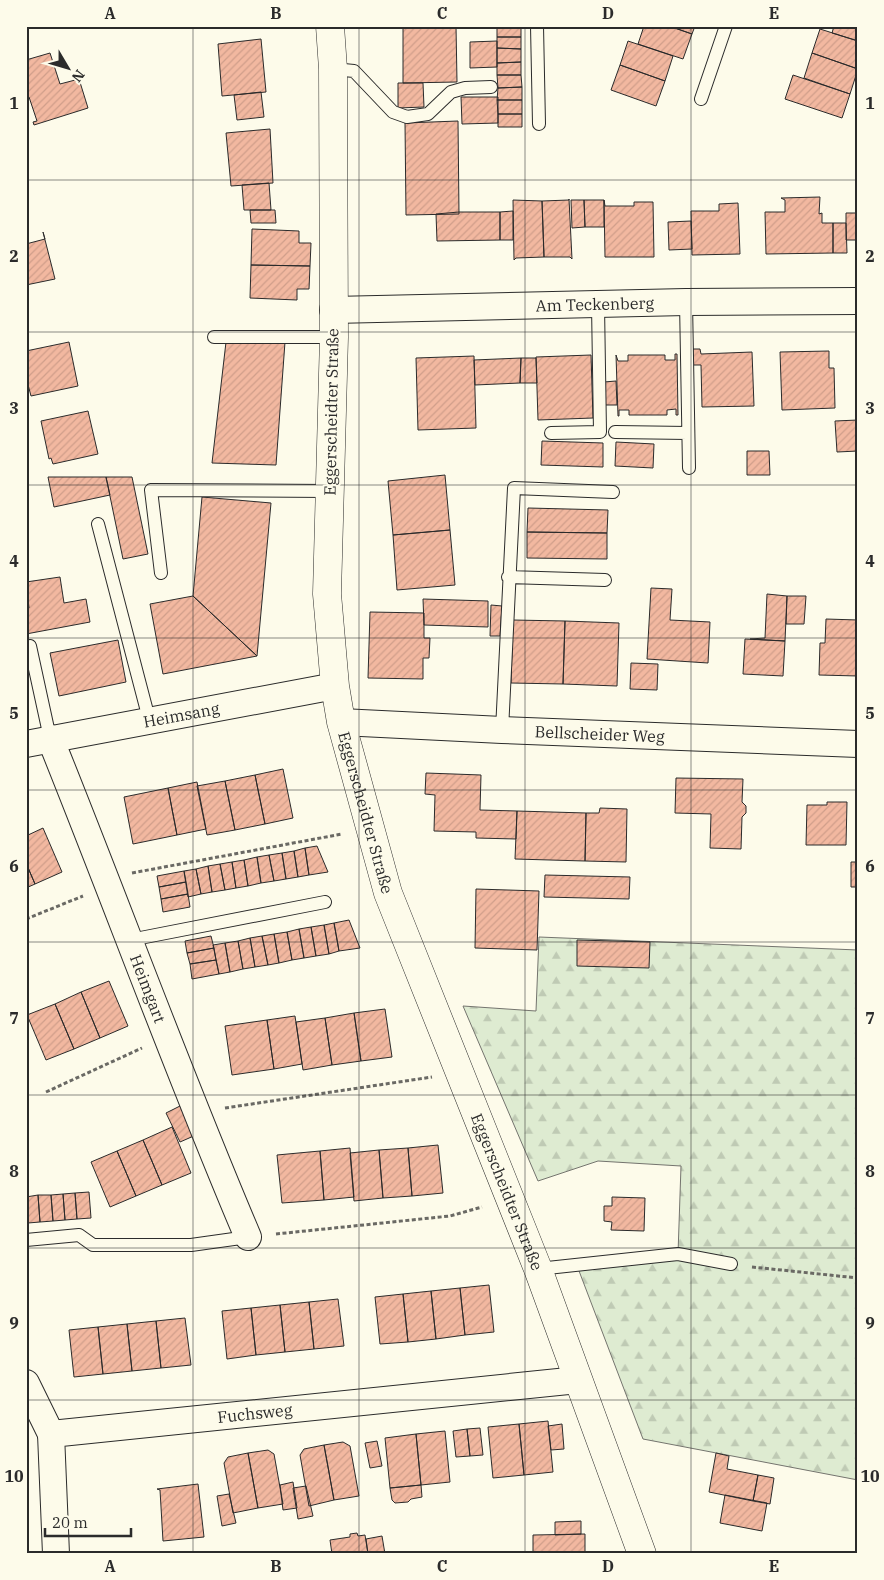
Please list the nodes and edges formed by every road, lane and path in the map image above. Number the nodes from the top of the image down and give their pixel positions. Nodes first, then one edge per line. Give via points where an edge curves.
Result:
1 (330, 26) edge
2 (537, 26) edge
3 (726, 26) edge
4 (333, 69) junction
5 (491, 87) dead end
6 (701, 99) dead end
7 (539, 124) dead end
8 (858, 301) edge
9 (686, 302) junction
10 (598, 305) junction
11 (333, 310) junction
12 (214, 337) dead end
13 (334, 337) junction
14 (615, 432) dead end
15 (551, 433) dead end
16 (688, 433) junction
17 (689, 468) dead end
18 (330, 491) junction
19 (614, 492) dead end
20 (98, 524) dead end
21 (161, 572) dead end
22 (508, 576) junction
23 (605, 580) dead end
24 (30, 646) dead end
25 (335, 686) junction
26 (149, 719) junction
27 (341, 722) junction
28 (502, 730) junction
29 (38, 741) edge
30 (858, 744) edge
31 (370, 832) junction
32 (108, 883) junction
33 (325, 902) dead end
34 (26, 919) edge
35 (130, 940) junction
36 (165, 1037) junction
37 (461, 1074) junction
38 (46, 1092) dead end
39 (195, 1113) junction
40 (509, 1200) junction
41 (248, 1237) junction
42 (26, 1240) edge
43 (731, 1264) joint
44 (538, 1269) junction
45 (858, 1278) edge
46 (578, 1380) junction
47 (26, 1383) edge
48 (34, 1411) edge
49 (51, 1434) junction
50 (56, 1554) edge
51 (642, 1554) edge

1 - 4 street, Eggerscheidter Straße
2 - 7 lane
3 - 6 lane
4 - 5 lane via 354,72 393,112 407,117 428,114 451,92
4 - 11 street, Eggerscheidter Straße
8 - 9 street, Am Teckenberg
9 - 10 street, Am Teckenberg
9 - 16 lane
10 - 11 street, Am Teckenberg
10 - 15 lane via 600,432
11 - 13 street, Eggerscheidter Straße
12 - 13 lane
13 - 18 street, Eggerscheidter Straße
14 - 16 lane
16 - 17 lane
18 - 21 lane via 151,490
18 - 25 street, Eggerscheidter Straße via 327,594
19 - 22 lane via 514,488
20 - 26 lane
22 - 23 lane
22 - 28 lane
24 - 29 lane
25 - 26 street, Heimsang
25 - 27 street, Eggerscheidter Straße
26 - 29 street, Heimsang
27 - 28 street, Bellscheider Weg
27 - 31 street, Eggerscheidter Straße
28 - 30 street, Bellscheider Weg
29 - 32 street, Heimgart
31 - 32 path via 136,872
31 - 37 street, Eggerscheidter Straße via 388,893
32 - 34 path
32 - 35 street, Heimgart
33 - 35 lane
35 - 36 street, Heimgart
36 - 38 path
36 - 39 street, Heimgart
37 - 39 path
37 - 40 street, Eggerscheidter Straße
39 - 41 street, Heimgart
40 - 41 path via 450,1216
40 - 44 street, Eggerscheidter Straße
41 - 42 lane via 191,1245 92,1245 79,1235
43 - 44 lane via 678,1254
43 - 45 path
44 - 46 street, Eggerscheidter Straße
46 - 49 street, Fuchsweg
46 - 51 street, Eggerscheidter Straße
47 - 48 street
48 - 49 street
49 - 50 street

